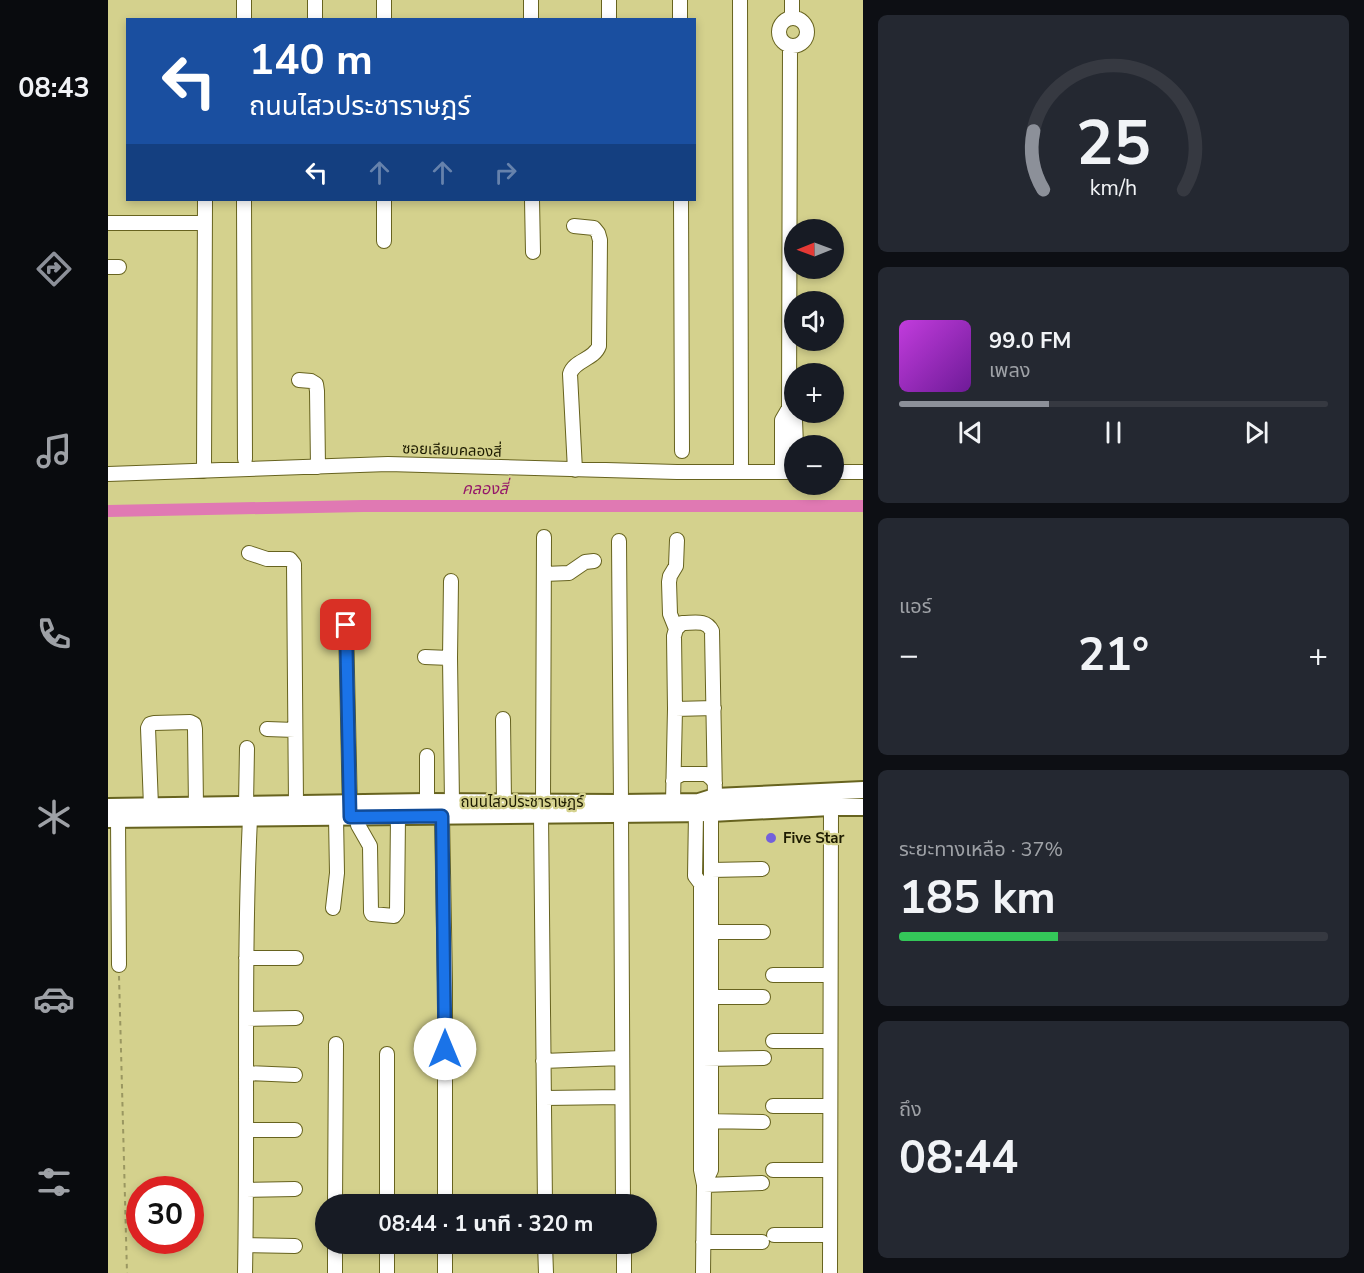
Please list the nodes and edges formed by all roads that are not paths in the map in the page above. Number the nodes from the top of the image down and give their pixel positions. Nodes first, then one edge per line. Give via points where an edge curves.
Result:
1 (244, 0) edge
2 (315, 0) edge
3 (384, 0) edge
4 (531, 0) edge
5 (609, 0) edge
6 (680, 0) edge
7 (740, 0) edge
8 (792, 0) edge
9 (792, 17) junction
10 (243, 18) edge
11 (315, 18) edge
12 (384, 18) edge
13 (531, 18) edge
14 (609, 18) edge
15 (680, 18) edge
16 (790, 46) junction
17 (205, 201) edge
18 (244, 201) edge
19 (384, 201) edge
20 (532, 201) edge
21 (681, 201) edge
22 (108, 223) edge
23 (205, 223) junction
24 (574, 226) dead end
25 (384, 241) dead end
26 (532, 252) dead end
27 (789, 363) edge
28 (299, 380) dead end
29 (784, 417) edge
30 (784, 435) edge
31 (681, 452) dead end
32 (245, 459) dead end
33 (318, 467) junction
34 (575, 470) junction
35 (204, 471) junction
36 (741, 472) junction
37 (784, 472) edge
38 (844, 472) edge
39 (863, 472) edge
40 (108, 474) edge
41 (544, 537) dead end
42 (677, 540) dead end
43 (619, 541) dead end
44 (249, 553) dead end
45 (594, 561) dead end
46 (544, 574) junction
47 (451, 581) dead end
48 (346, 625) dead end
49 (676, 629) junction
50 (425, 657) dead end
51 (450, 658) junction
52 (714, 708) junction
53 (675, 709) junction
54 (503, 719) dead end
55 (267, 729) dead end
56 (295, 730) junction
57 (247, 748) dead end
58 (427, 756) dead end
59 (673, 781) junction
60 (863, 790) edge
61 (427, 802) junction
62 (453, 802) junction
63 (673, 802) junction
64 (709, 802) junction
65 (504, 803) junction
66 (296, 804) junction
67 (151, 806) junction
68 (196, 806) junction
69 (831, 807) junction
70 (863, 807) edge
71 (542, 808) junction
72 (621, 809) junction
73 (248, 811) junction
74 (349, 813) junction
75 (111, 815) edge
76 (398, 816) junction
77 (442, 816) junction
78 (762, 869) dead end
79 (708, 880) junction
80 (333, 908) dead end
81 (711, 932) junction
82 (763, 932) dead end
83 (246, 957) junction
84 (296, 957) dead end
85 (119, 965) road end
86 (773, 975) dead end
87 (830, 975) junction
88 (706, 997) junction
89 (763, 997) dead end
90 (296, 1018) dead end
91 (246, 1019) junction
92 (773, 1041) dead end
93 (830, 1041) junction
94 (336, 1044) dead end
95 (387, 1054) dead end
96 (764, 1058) dead end
97 (622, 1059) junction
98 (706, 1059) junction
99 (543, 1061) junction
100 (246, 1073) junction
101 (295, 1075) dead end
102 (622, 1097) junction
103 (544, 1098) junction
104 (773, 1106) dead end
105 (830, 1106) junction
106 (706, 1121) junction
107 (763, 1122) dead end
108 (247, 1130) junction
109 (295, 1130) dead end
110 (773, 1170) dead end
111 (830, 1170) junction
112 (762, 1183) dead end
113 (704, 1184) junction
114 (295, 1189) dead end
115 (246, 1190) junction
116 (335, 1194) edge
117 (387, 1194) edge
118 (445, 1194) edge
119 (545, 1194) edge
120 (623, 1194) edge
121 (830, 1235) junction
122 (703, 1242) junction
123 (246, 1245) junction
124 (295, 1246) dead end
125 (335, 1254) edge
126 (387, 1254) edge
127 (445, 1254) edge
128 (545, 1254) edge
129 (624, 1254) edge
130 (245, 1273) edge
131 (335, 1273) edge
132 (387, 1273) edge
133 (445, 1273) edge
134 (546, 1273) edge
135 (624, 1273) edge
136 (703, 1273) edge
137 (830, 1273) edge

1 - 10 street
2 - 11 street
3 - 12 street
4 - 13 street
5 - 14 street
6 - 15 street
7 - 36 street
8 - 9 street
9 - 16 street via 781,23 778,34
9 - 16 street via 803,21 807,32 802,43
16 - 27 street
17 - 23 street
18 - 32 street
19 - 25 street
20 - 26 street
21 - 31 street
22 - 23 street
23 - 35 street
24 - 34 street via 594,228 600,240 599,346 570,374
28 - 33 street via 316,384
29 - 30 street
33 - 34 street, ซอยเลียบคลองสี่ via 387,464
33 - 35 street, ซอยเลียบคลองสี่
34 - 36 street, ซอยเลียบคลองสี่
35 - 40 street, ซอยเลียบคลองสี่
36 - 37 street, ซอยเลียบคลองสี่
38 - 39 street
41 - 46 street
42 - 49 street via 669,591 670,614
43 - 72 street
44 - 56 street via 267,559 290,559 294,564
45 - 46 street via 569,573
46 - 71 street
47 - 51 street
48 - 74 street
49 - 52 street via 682,623 706,623 711,628
49 - 53 street
50 - 51 street
51 - 62 street
52 - 53 street
52 - 64 street
53 - 59 street
54 - 65 street
55 - 56 street
56 - 66 street
57 - 73 street
58 - 61 street
59 - 63 street
59 - 64 street via 682,774 706,774 711,778
60 - 64 main road, ถนนไสวประชาราษฎร์
61 - 62 main road, ถนนไสวประชาราษฎร์
61 - 74 main road, ถนนไสวประชาราษฎร์
62 - 65 main road, ถนนไสวประชาราษฎร์
63 - 64 main road, ถนนไสวประชาราษฎร์
63 - 72 main road, ถนนไสวประชาราษฎร์
64 - 69 main road, ถนนไสวประชาราษฎร์
64 - 72 main road, ถนนไสวประชาราษฎร์
64 - 79 street
65 - 71 main road, ถนนไสวประชาราษฎร์
66 - 73 main road, ถนนไสวประชาราษฎร์
66 - 74 main road, ถนนไสวประชาราษฎร์
67 - 68 main road, ถนนไสวประชาราษฎร์
67 - 68 street via 148,728 154,723 190,722 195,729
67 - 75 main road, ถนนไสวประชาราษฎร์
68 - 73 main road, ถนนไสวประชาราษฎร์
69 - 70 main road, ถนนไสวประชาราษฎร์
69 - 87 street
71 - 72 main road, ถนนไสวประชาราษฎร์
71 - 77 main road, ถนนไสวประชาราษฎร์
71 - 99 street
72 - 97 street
73 - 74 main road, ถนนไสวประชาราษฎร์
73 - 75 main road, ถนนไสวประชาราษฎร์
73 - 83 street
74 - 76 main road, ถนนไสวประชาราษฎร์
74 - 76 street via 370,846 370,912 394,916
74 - 80 street
75 - 85 street
76 - 77 main road, ถนนไสวประชาราษฎร์
77 - 118 street
78 - 79 street
79 - 81 street
79 - 88 street
81 - 82 street
81 - 88 street
83 - 84 street
83 - 91 street
86 - 87 street
87 - 93 street
88 - 89 street
88 - 98 street
90 - 91 street
91 - 100 street
92 - 93 street
93 - 105 street
94 - 116 street
95 - 117 street
96 - 98 street
97 - 99 street
97 - 102 street
98 - 106 street
99 - 103 street
100 - 101 street
100 - 108 street
102 - 103 street
102 - 120 street
103 - 119 street
104 - 105 street
105 - 111 street
106 - 107 street
106 - 113 street via 711,1170
108 - 109 street
108 - 115 street
110 - 111 street
111 - 121 street
112 - 113 street
113 - 122 street
114 - 115 street
115 - 123 street
121 - 122 street
121 - 137 street
122 - 136 street
123 - 124 street
123 - 130 street
125 - 131 street
126 - 132 street
127 - 133 street
128 - 134 street
129 - 135 street

